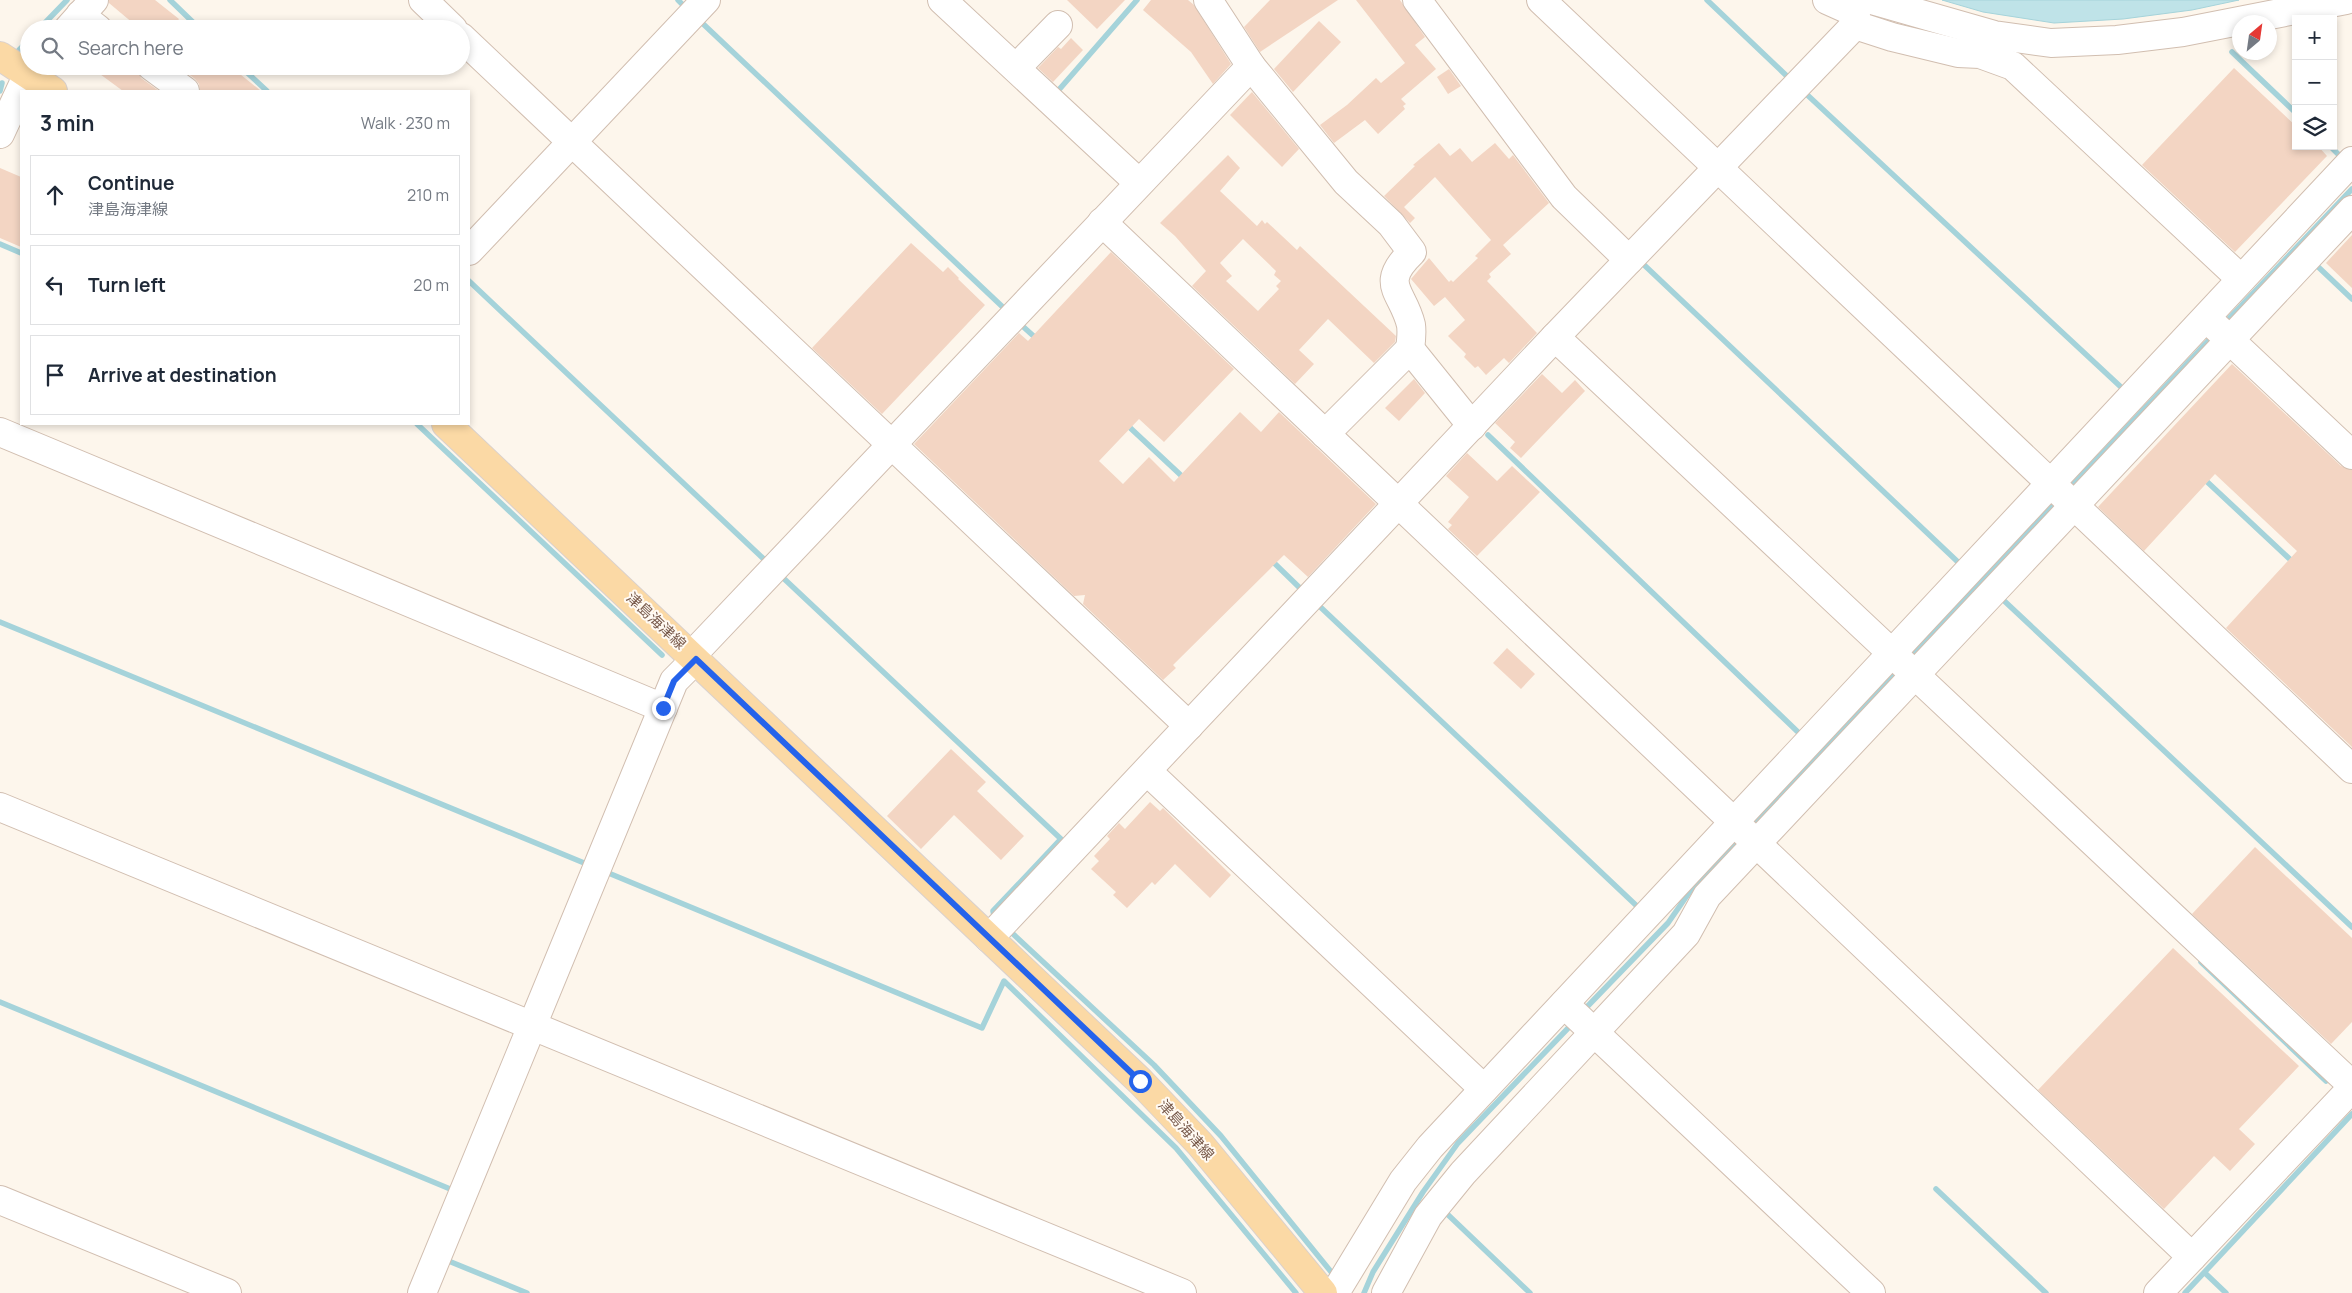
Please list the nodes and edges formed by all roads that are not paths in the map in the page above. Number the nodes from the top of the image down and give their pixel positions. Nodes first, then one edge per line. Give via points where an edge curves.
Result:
1 (422, 0) edge
2 (706, 0) edge
3 (942, 0) edge
4 (1208, 0) edge
5 (1417, 0) edge
6 (1541, 0) edge
7 (1827, 0) edge
8 (2345, 0) edge
9 (1861, 13) edge
10 (2352, 16) edge
11 (443, 20) edge
12 (1058, 25) dead end
13 (470, 45) edge
14 (0, 56) edge
15 (20, 65) edge
16 (1251, 66) junction
17 (1016, 68) junction
18 (30, 75) edge
19 (37, 75) edge
20 (163, 75) edge
21 (22, 90) edge
22 (52, 90) edge
23 (184, 90) edge
24 (20, 94) edge
25 (0, 134) edge
26 (572, 141) junction
27 (2352, 161) edge
28 (1716, 168) junction
29 (1139, 183) junction
30 (2352, 210) edge
31 (1102, 222) junction
32 (470, 250) edge
33 (1629, 260) junction
34 (2241, 279) junction
35 (2218, 329) junction
36 (1555, 337) junction
37 (1410, 349) junction
38 (447, 425) edge
39 (1472, 426) junction
40 (0, 432) edge
41 (1325, 434) junction
42 (892, 444) junction
43 (2352, 455) edge
44 (2062, 496) junction
45 (1398, 504) junction
46 (694, 657) junction
47 (1903, 664) junction
48 (663, 708) junction
49 (1190, 726) junction
50 (2352, 769) edge
51 (1147, 771) junction
52 (0, 807) edge
53 (1745, 833) junction
54 (989, 938) junction
55 (1580, 1019) junction
56 (532, 1026) junction
57 (2352, 1086) edge
58 (1484, 1089) junction
59 (0, 1200) edge
60 (2192, 1257) junction
61 (227, 1293) edge
62 (422, 1293) edge
63 (1182, 1293) edge
64 (1323, 1293) edge
65 (1335, 1293) edge
66 (1386, 1293) edge
67 (1871, 1293) edge
68 (2158, 1293) edge

1 - 11 street
2 - 26 street
3 - 17 street
4 - 16 street
5 - 33 street via 1564,197
6 - 28 street
7 - 9 street
8 - 9 street via 2183,32 2052,43
8 - 10 street
9 - 28 street
9 - 34 street via 1892,37 1958,53 1980,54 2013,66
12 - 17 street
13 - 26 street
14 - 15 main road
16 - 29 street
16 - 37 street via 1346,182 1391,224 1412,252 1401,262 1394,276 1397,295 1411,326
17 - 29 street
18 - 21 street
19 - 22 main road
20 - 23 street
24 - 25 street
26 - 32 street
26 - 42 street
27 - 34 street
28 - 33 street
28 - 44 street
29 - 31 street
30 - 35 street
31 - 41 street
31 - 42 street
33 - 36 street
34 - 35 street
35 - 43 street
35 - 44 street
36 - 39 street
36 - 47 street
37 - 39 street
37 - 41 street
38 - 46 main road, 津島海津線
39 - 45 street
40 - 48 street
41 - 45 street
42 - 46 street
42 - 49 street
44 - 47 street
44 - 50 street
45 - 49 street
45 - 53 street
46 - 48 street via 674,681
46 - 54 main road, 津島海津線
47 - 53 street
47 - 57 street
48 - 56 street
49 - 51 street
51 - 54 street
51 - 58 street
52 - 56 street
53 - 55 street
53 - 55 street via 1686,934
53 - 60 street
54 - 64 main road, 津島海津線 via 1140,1081 1200,1144
55 - 58 street
55 - 66 street via 1428,1216
55 - 67 street
56 - 62 street
56 - 63 street
57 - 60 street
58 - 65 street via 1403,1181
59 - 61 street
60 - 68 street

